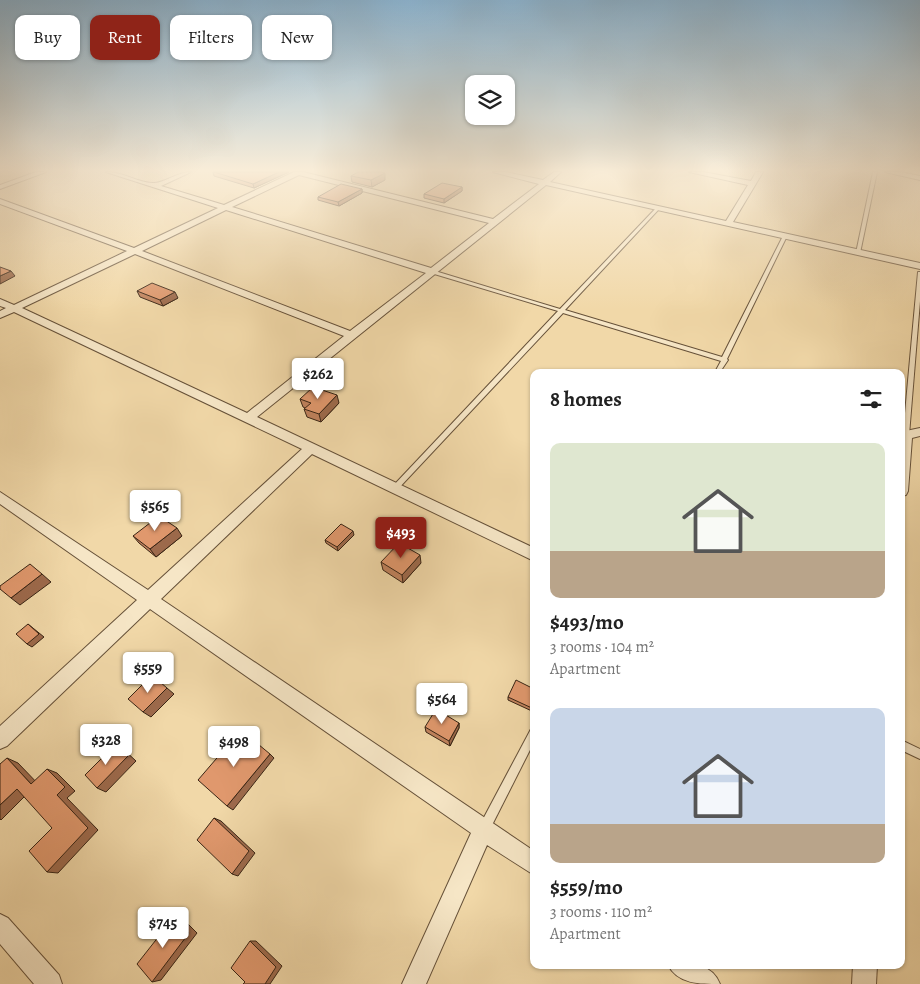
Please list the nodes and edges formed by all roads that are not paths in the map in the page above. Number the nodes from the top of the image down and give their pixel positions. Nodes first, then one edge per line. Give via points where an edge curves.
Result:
1 (47, 218) edge
2 (204, 218) edge
3 (257, 218) edge
4 (479, 218) edge
5 (500, 218) edge
6 (649, 218) edge
7 (701, 218) edge
8 (732, 218) edge
9 (866, 218) edge
10 (495, 222) junction
11 (728, 224) junction
12 (785, 236) junction
13 (135, 250) junction
14 (858, 253) junction
15 (920, 266) edge
16 (433, 272) junction
17 (920, 273) edge
18 (0, 302) edge
19 (12, 309) junction
20 (561, 311) junction
21 (0, 315) edge
22 (353, 336) junction
23 (725, 360) junction
24 (720, 369) edge
25 (248, 418) junction
26 (920, 432) edge
27 (906, 434) junction
28 (905, 442) edge
29 (311, 448) junction
30 (395, 488) junction
31 (0, 496) edge
32 (530, 553) edge
33 (149, 600) junction
34 (0, 740) edge
35 (530, 740) edge
36 (905, 747) edge
37 (920, 754) edge
38 (484, 830) junction
39 (530, 861) edge
40 (0, 926) edge
41 (686, 969) edge
42 (865, 969) edge
43 (50, 984) edge
44 (414, 984) edge
45 (708, 984) edge
46 (864, 984) edge

1 - 13 street
2 - 13 street
3 - 16 street
4 - 10 street
5 - 10 street
6 - 20 lane
7 - 11 street
8 - 11 street
9 - 14 lane
10 - 16 street
11 - 12 street
12 - 14 street
12 - 23 lane
13 - 19 street
13 - 22 street
14 - 15 street
16 - 20 lane
16 - 22 street
17 - 27 lane
18 - 19 street
19 - 21 street
19 - 25 street
20 - 23 lane
20 - 30 lane
22 - 25 street
23 - 24 lane
25 - 29 street
26 - 27 street
27 - 28 street
29 - 30 street
29 - 33 street
30 - 32 street
31 - 33 street
33 - 34 street
33 - 38 street
35 - 38 lane
36 - 37 lane
38 - 39 street
38 - 44 street
40 - 43 street
41 - 45 street
42 - 46 street

